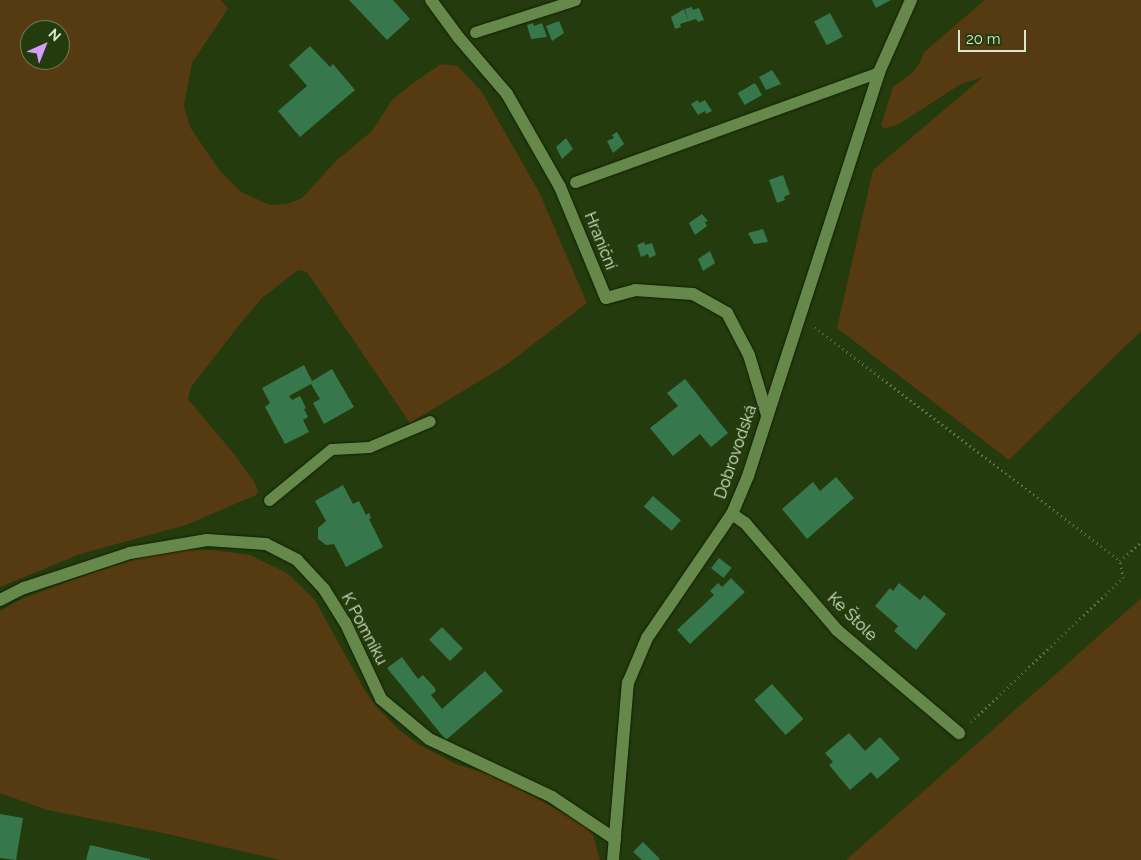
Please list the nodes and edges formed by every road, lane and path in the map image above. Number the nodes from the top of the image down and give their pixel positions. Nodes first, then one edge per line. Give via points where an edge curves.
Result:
1 (431, 0) edge
2 (575, 0) edge
3 (911, 0) edge
4 (475, 32) dead end
5 (879, 72) junction
6 (574, 182) dead end
7 (801, 316) junction
8 (767, 414) junction
9 (430, 421) dead end
10 (269, 500) dead end
11 (732, 514) junction
12 (1141, 542) edge
13 (1120, 562) junction
14 (0, 600) edge
15 (960, 733) joint
16 (615, 838) junction
17 (613, 860) edge

1 - 8 street, Hraniční via 507,94 560,187 606,298 635,290 693,294 727,312 749,355
2 - 4 lane
3 - 5 street, Dobrovodská
5 - 6 lane
5 - 7 street, Dobrovodská
7 - 8 street, Dobrovodská
7 - 13 path
8 - 11 street, Dobrovodská via 748,476
9 - 10 lane via 369,447 331,449
11 - 15 street, Ke Štole via 745,523 837,630
11 - 16 street, Dobrovodská via 647,638 628,683
12 - 13 path
13 - 15 path via 1123,578
14 - 16 street, K Pomníku via 24,588 130,553 207,540 266,544 297,560 324,589 345,622 381,699 429,739 552,797
16 - 17 street, Dobrovodská

